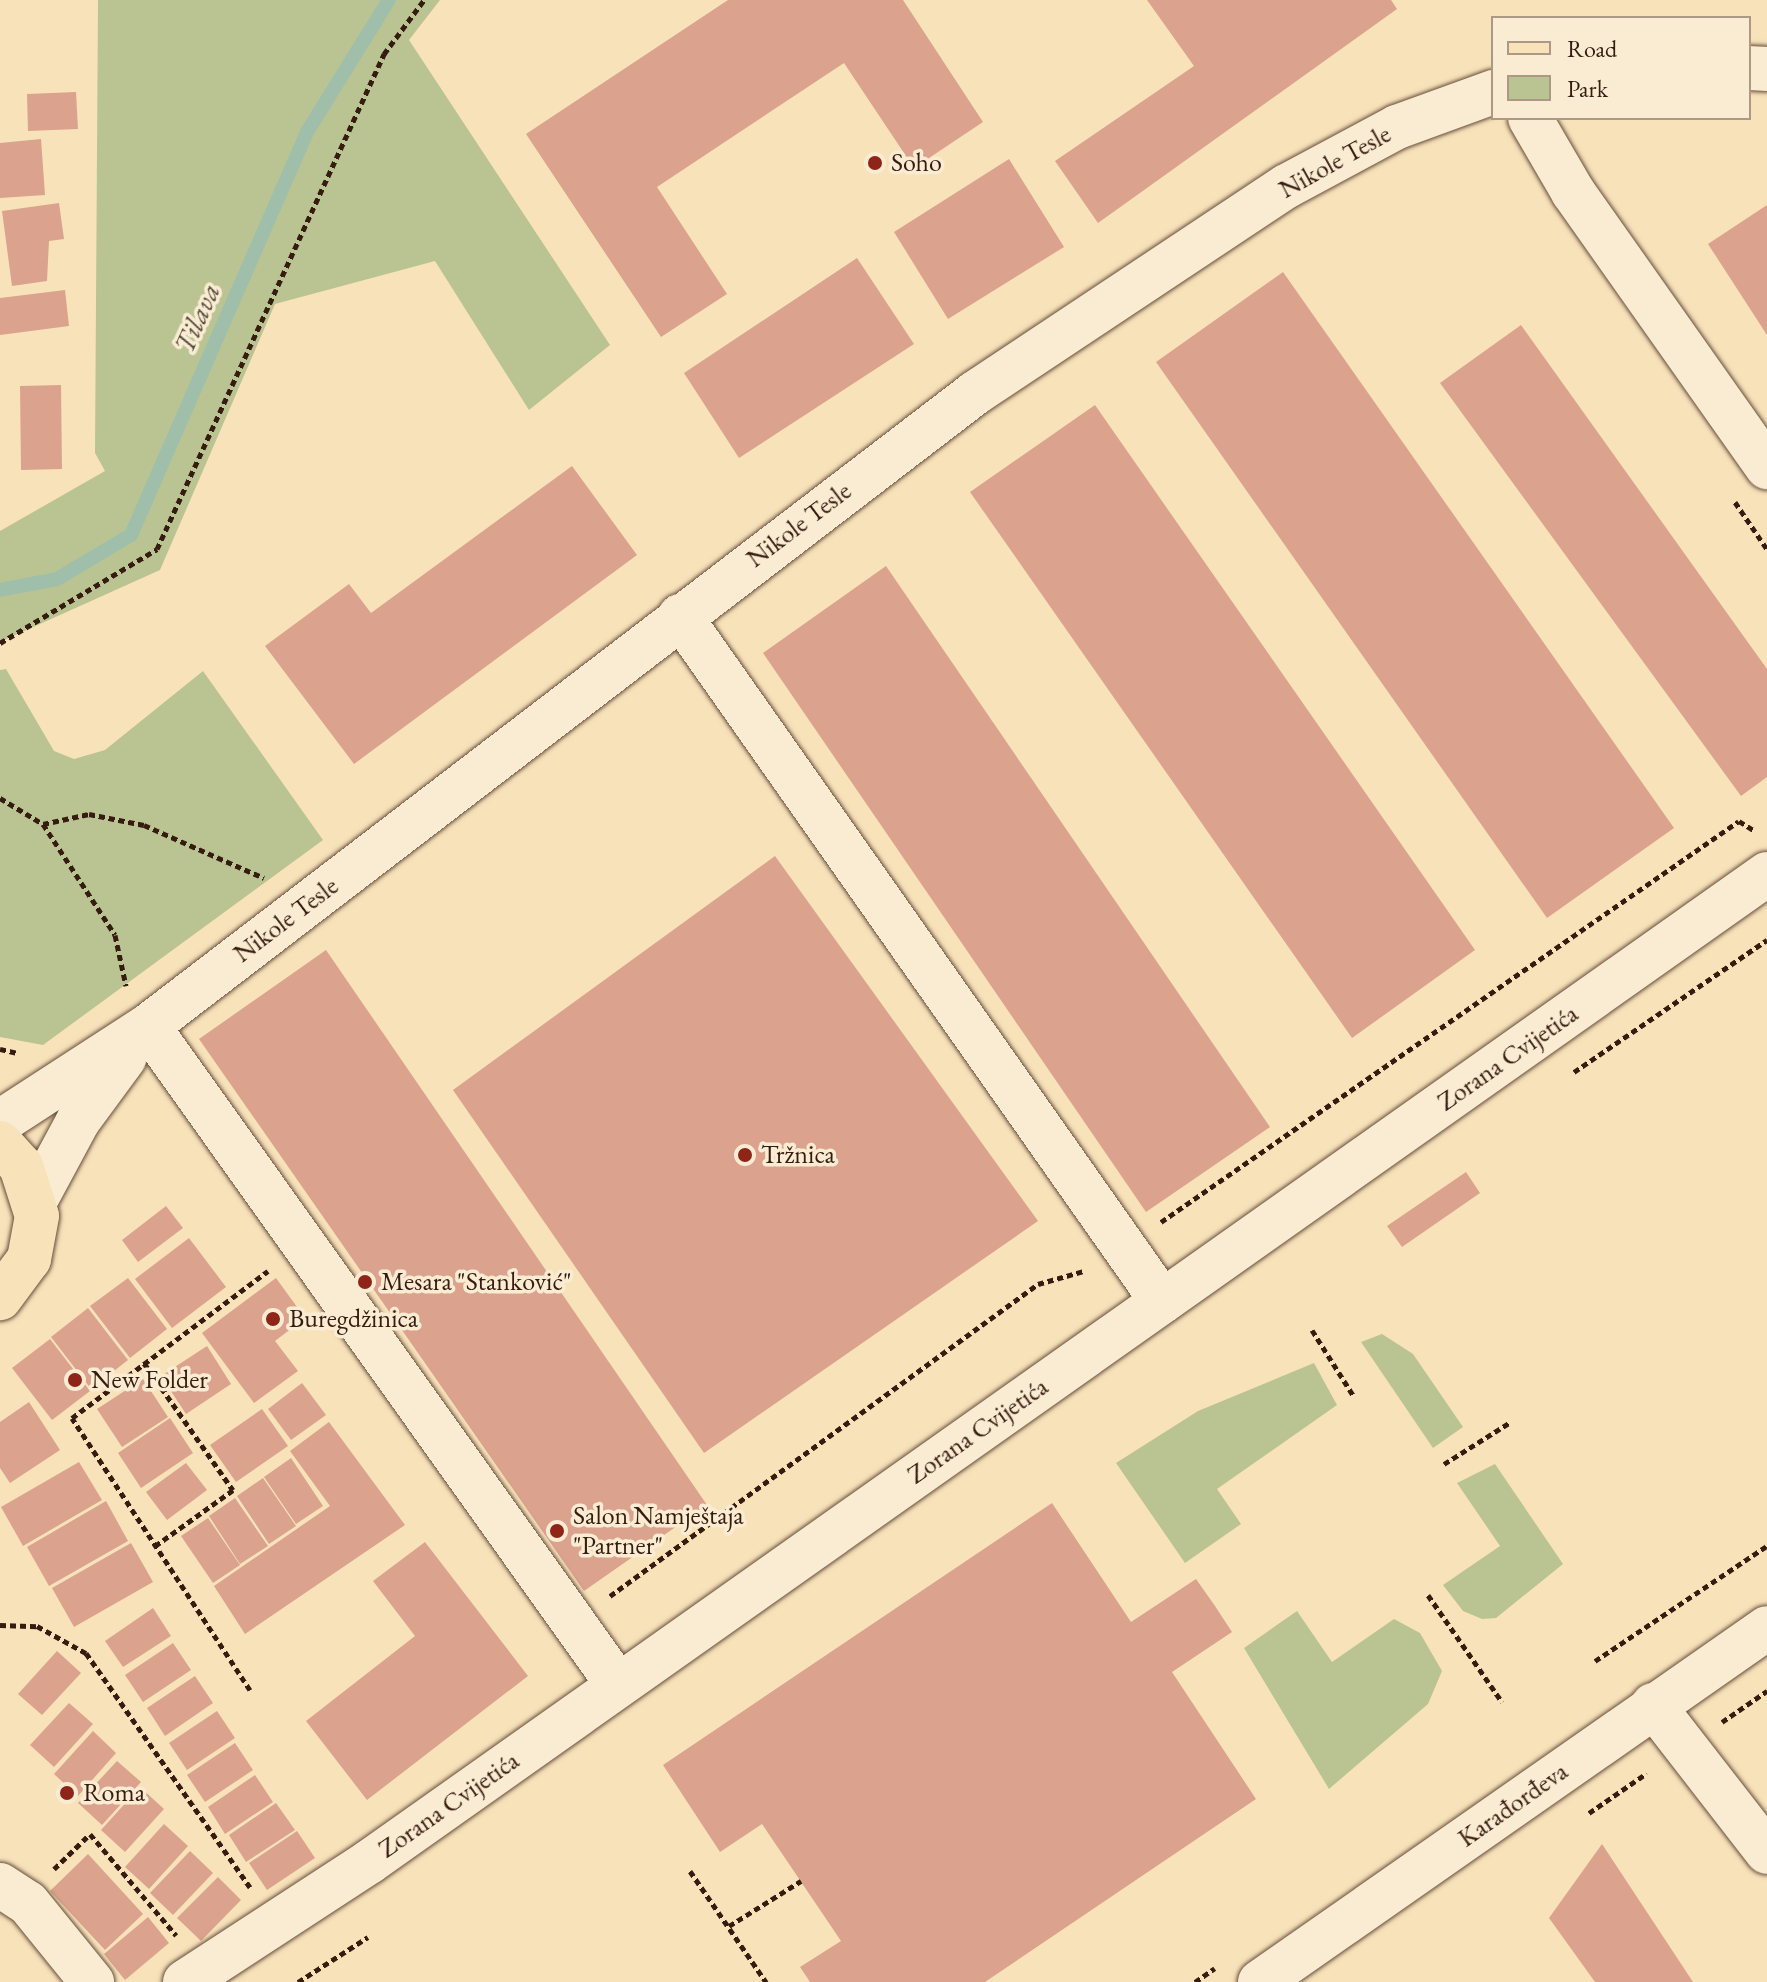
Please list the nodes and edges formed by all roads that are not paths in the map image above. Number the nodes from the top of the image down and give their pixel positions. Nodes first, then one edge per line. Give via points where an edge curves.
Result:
1 (1491, 93) edge
2 (1531, 120) edge
3 (1767, 467) edge
4 (680, 616) junction
5 (1767, 874) edge
6 (137, 1009) junction
7 (0, 1122) edge
8 (0, 1143) edge
9 (35, 1201) junction
10 (0, 1298) edge
11 (1162, 1301) junction
12 (1767, 1628) edge
13 (618, 1685) junction
14 (1653, 1705) junction
15 (1767, 1852) edge
16 (11, 1891) edge
17 (195, 1976) edge
18 (92, 1982) edge
19 (1260, 1982) edge

1 - 4 street, Nikole Tesle via 1397,127 1287,186 975,393
2 - 3 street via 1573,192
4 - 6 street, Nikole Tesle
4 - 11 street
5 - 11 street, Zorana Cvijetića
6 - 7 street, Nikole Tesle
6 - 9 street, Nikole Tesle
6 - 13 street
8 - 9 main road via 21,1166
9 - 10 main road via 29,1259
11 - 13 street, Zorana Cvijetića
12 - 14 street, Karađorđeva
13 - 17 street, Zorana Cvijetića
14 - 15 street
14 - 19 street, Karađorđeva
16 - 18 street

